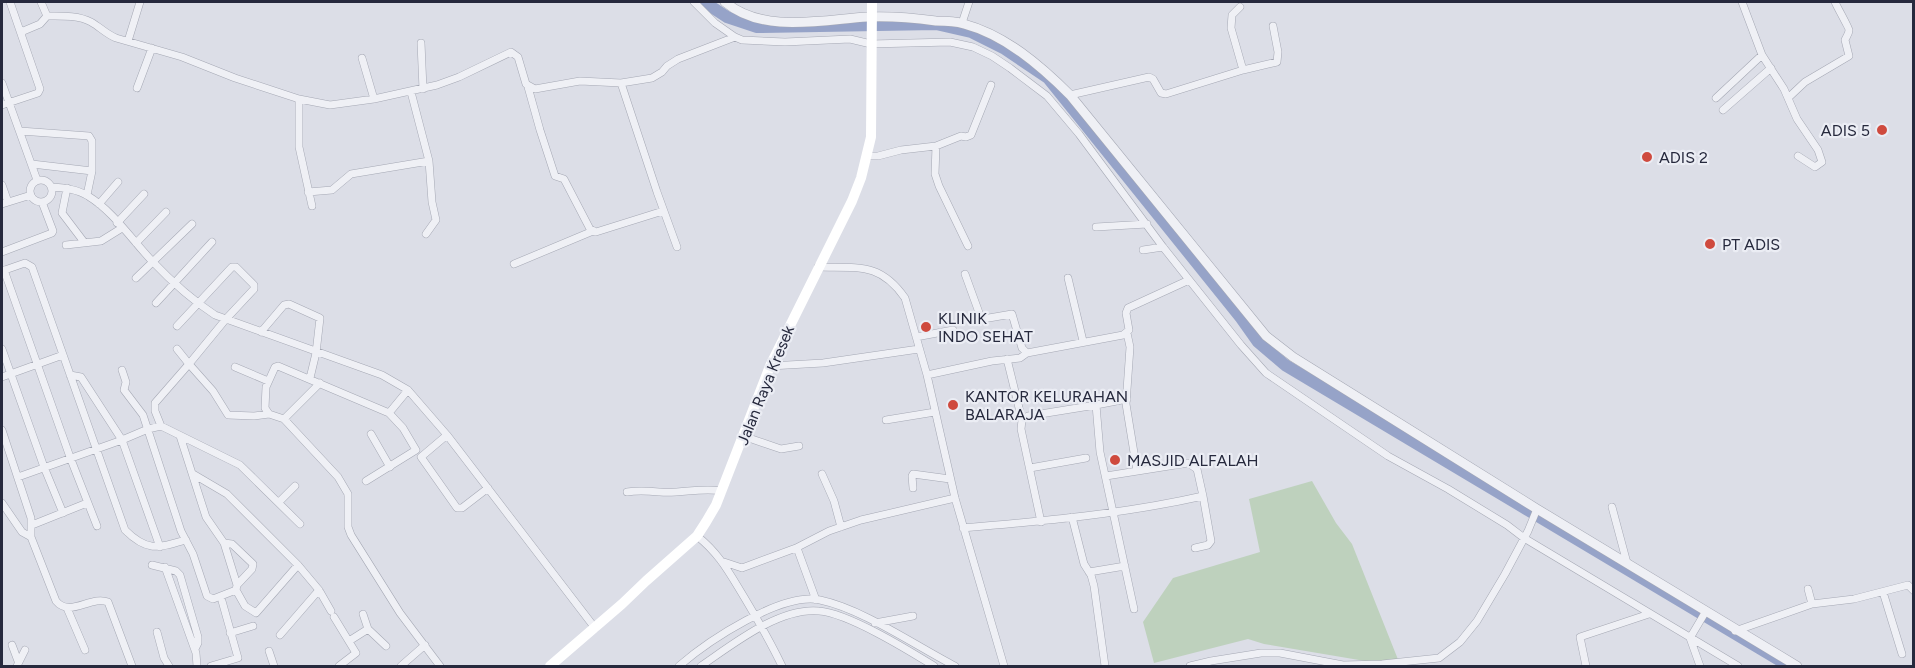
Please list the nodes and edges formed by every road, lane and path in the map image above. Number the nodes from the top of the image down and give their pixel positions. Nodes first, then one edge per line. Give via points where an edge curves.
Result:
1 (10, 2) edge
2 (41, 2) edge
3 (140, 2) edge
4 (694, 2) edge
5 (725, 2) edge
6 (872, 2) edge
7 (969, 2) edge
8 (1742, 2) edge
9 (1835, 2) edge
10 (1240, 8) dead end
11 (47, 16) junction
12 (871, 18) junction
13 (962, 23) junction
14 (1273, 26) dead end
15 (21, 32) junction
16 (735, 37) junction
17 (128, 41) junction
18 (871, 42) junction
19 (421, 43) dead end
20 (152, 48) junction
21 (1762, 55) junction
22 (362, 58) dead end
23 (1771, 69) junction
24 (1243, 70) junction
25 (2, 83) edge
26 (621, 83) junction
27 (991, 85) dead end
28 (528, 87) junction
29 (137, 88) dead end
30 (423, 89) junction
31 (411, 92) junction
32 (1070, 95) junction
33 (1716, 98) dead end
34 (1788, 98) junction
35 (299, 99) junction
36 (374, 99) junction
37 (5, 104) edge
38 (1723, 110) dead end
39 (20, 131) junction
40 (936, 146) junction
41 (867, 156) junction
42 (1798, 156) dead end
43 (429, 161) junction
44 (32, 164) junction
45 (92, 171) junction
46 (37, 180) junction
47 (118, 182) dead end
48 (2, 185) edge
49 (52, 187) junction
50 (67, 188) junction
51 (308, 192) junction
52 (144, 194) dead end
53 (31, 195) junction
54 (87, 195) junction
55 (42, 202) junction
56 (5, 203) edge
57 (99, 204) junction
58 (312, 206) dead end
59 (663, 211) junction
60 (166, 212) dead end
61 (192, 224) dead end
62 (1147, 224) junction
63 (120, 225) junction
64 (1096, 227) dead end
65 (593, 231) junction
66 (426, 234) dead end
67 (84, 242) junction
68 (212, 242) dead end
69 (136, 243) junction
70 (66, 245) dead end
71 (968, 246) dead end
72 (677, 247) dead end
73 (1163, 247) junction
74 (1143, 250) dead end
75 (2, 252) edge
76 (153, 262) junction
77 (514, 264) dead end
78 (818, 267) junction
79 (3, 271) edge
80 (965, 274) dead end
81 (1068, 278) dead end
82 (136, 279) dead end
83 (1189, 279) junction
84 (175, 283) junction
85 (156, 303) dead end
86 (197, 303) junction
87 (226, 319) junction
88 (177, 326) dead end
89 (953, 330) dead end
90 (261, 332) junction
91 (1128, 333) junction
92 (916, 337) junction
93 (1083, 341) junction
94 (2, 349) edge
95 (177, 349) dead end
96 (919, 349) junction
97 (316, 353) junction
98 (1027, 353) junction
99 (63, 355) junction
100 (1007, 359) junction
101 (189, 364) junction
102 (37, 365) junction
103 (770, 366) junction
104 (235, 367) dead end
105 (122, 370) dead end
106 (10, 374) junction
107 (70, 375) junction
108 (927, 375) junction
109 (2, 377) edge
110 (310, 378) junction
111 (268, 381) junction
112 (320, 384) junction
113 (408, 390) junction
114 (1127, 399) junction
115 (1096, 405) junction
116 (935, 412) junction
117 (389, 413) junction
118 (269, 414) junction
119 (284, 419) junction
120 (886, 420) dead end
121 (1022, 420) junction
122 (162, 426) junction
123 (148, 429) junction
124 (2, 430) edge
125 (371, 434) dead end
126 (447, 435) junction
127 (180, 436) junction
128 (743, 436) junction
129 (122, 440) junction
130 (800, 446) dead end
131 (97, 449) junction
132 (419, 453) junction
133 (70, 457) junction
134 (1086, 458) dead end
135 (390, 466) junction
136 (44, 467) junction
137 (1030, 468) junction
138 (1137, 471) junction
139 (193, 474) junction
140 (822, 474) dead end
141 (1106, 476) junction
142 (18, 477) junction
143 (950, 478) junction
144 (366, 481) dead end
145 (295, 486) dead end
146 (488, 488) junction
147 (913, 488) dead end
148 (722, 491) junction
149 (627, 492) dead end
150 (1203, 496) junction
151 (954, 498) junction
152 (279, 502) junction
153 (2, 503) edge
154 (87, 503) junction
155 (1612, 507) dead end
156 (1536, 510) junction
157 (1113, 512) junction
158 (63, 513) junction
159 (1072, 517) junction
160 (1041, 522) junction
161 (300, 524) dead end
162 (32, 525) junction
163 (97, 526) dead end
164 (841, 527) junction
165 (963, 528) junction
166 (698, 536) junction
167 (31, 537) junction
168 (1524, 538) junction
169 (186, 540) junction
170 (224, 543) junction
171 (160, 547) junction
172 (797, 548) junction
173 (1196, 548) dead end
174 (724, 562) junction
175 (1627, 563) junction
176 (152, 565) dead end
177 (298, 565) junction
178 (1125, 566) junction
179 (1089, 572) junction
180 (237, 588) junction
181 (1808, 589) dead end
182 (319, 590) junction
183 (1914, 591) edge
184 (1882, 592) junction
185 (222, 601) dead end
186 (818, 604) junction
187 (1812, 604) junction
188 (805, 606) junction
189 (67, 608) junction
190 (793, 608) junction
191 (1134, 609) dead end
192 (1705, 613) junction
193 (363, 614) dead end
194 (1649, 614) junction
195 (913, 616) dead end
196 (855, 618) junction
197 (760, 621) junction
198 (875, 623) junction
199 (253, 627) dead end
200 (595, 628) junction
201 (368, 629) junction
202 (1735, 631) junction
203 (157, 632) dead end
204 (230, 633) junction
205 (280, 635) dead end
206 (1690, 638) junction
207 (349, 641) junction
208 (12, 645) dead end
209 (424, 645) junction
210 (386, 646) dead end
211 (715, 649) junction
212 (26, 650) dead end
213 (85, 650) dead end
214 (269, 651) dead end
215 (1902, 654) dead end
216 (698, 662) edge
217 (1440, 662) edge
218 (17, 664) edge
219 (132, 666) edge
220 (169, 666) edge
221 (197, 666) edge
222 (211, 666) edge
223 (274, 666) edge
224 (339, 666) edge
225 (401, 666) edge
226 (440, 666) edge
227 (550, 666) edge
228 (680, 666) edge
229 (782, 666) edge
230 (934, 666) edge
231 (955, 666) edge
232 (1004, 666) edge
233 (1105, 666) edge
234 (1190, 666) edge
235 (1586, 666) edge
236 (1700, 666) edge
237 (1738, 666) edge
238 (1797, 666) edge

1 - 15 street
2 - 11 street
3 - 17 street
4 - 16 street
5 - 12 street via 764,21
6 - 12 main road, Jalan Raya Kresek
7 - 13 street
8 - 21 street
9 - 34 street via 1849,27 1845,40 1849,56 1805,82
10 - 24 street via 1232,14 1231,28
11 - 15 street via 40,24
11 - 17 street via 87,20 106,34
12 - 13 street
12 - 18 main road, Jalan Raya Kresek
13 - 32 street via 1030,59
14 - 24 street via 1277,62
15 - 37 street via 40,90
16 - 18 street via 757,42
16 - 26 street via 678,59 652,78
17 - 20 street
18 - 41 main road, Jalan Raya Kresek
18 - 62 street via 950,42 992,56 1047,96
19 - 30 street
20 - 29 street
20 - 35 street
21 - 23 street
21 - 33 street
22 - 36 street
23 - 34 street
23 - 38 street
24 - 32 street via 1166,94 1149,77
25 - 37 street
26 - 28 street via 580,81
26 - 59 street
27 - 40 street via 969,136
28 - 30 street via 518,57 511,52
28 - 65 street via 555,176 564,179
30 - 31 street
31 - 36 street
31 - 43 street
32 - 156 street via 1266,336 1293,357
34 - 42 street via 1822,162 1815,167
35 - 36 street via 330,105
35 - 51 street via 299,147
37 - 39 street
39 - 44 street
39 - 45 street via 90,137
40 - 41 street
40 - 71 street via 937,179
41 - 78 main road, Jalan Raya Kresek via 852,201
43 - 51 street via 351,174 332,190
43 - 66 street via 436,220
44 - 45 street
44 - 46 street
45 - 54 street
46 - 49 street
46 - 53 street via 30,188
47 - 57 street
48 - 56 street
49 - 50 street
49 - 55 street via 51,197
50 - 54 street
50 - 67 street via 62,213
51 - 58 street
52 - 63 street
53 - 55 street
53 - 56 street
54 - 57 street
55 - 75 street via 52,233
57 - 63 street
59 - 65 street
59 - 72 street
60 - 69 street
61 - 76 street
62 - 64 street
62 - 73 street
63 - 67 street via 101,241
63 - 69 street
65 - 77 street
67 - 70 street
68 - 84 street
69 - 76 street
73 - 74 street
73 - 83 street
76 - 82 street
76 - 84 street
78 - 92 street via 873,269 883,274 905,298
78 - 103 main road, Jalan Raya Kresek
79 - 99 street via 25,263 32,267
79 - 102 street
80 - 98 street via 981,318 1012,314
81 - 93 street
83 - 91 street via 1128,308
83 - 168 street via 1266,373 1388,456 1449,489
84 - 85 street
84 - 86 street
86 - 87 street
86 - 87 street via 234,267 255,288
86 - 88 street
87 - 90 street
87 - 101 street
89 - 92 street
90 - 97 street
90 - 97 street via 289,304 320,318
91 - 93 street
91 - 114 street
92 - 96 street
93 - 98 street
94 - 106 street
95 - 101 street
96 - 103 street via 823,363
96 - 108 street
97 - 110 street
97 - 113 street via 381,375
98 - 100 street
99 - 102 street
99 - 107 street
100 - 108 street
100 - 121 street
101 - 118 street via 228,415
101 - 122 street via 155,403
102 - 106 street
102 - 133 street
103 - 128 main road, Jalan Raya Kresek
104 - 111 street
105 - 123 street via 124,390
106 - 109 street
106 - 136 street
107 - 129 street via 81,377
107 - 131 street
108 - 116 street
110 - 111 street via 280,366 275,367
110 - 112 street
111 - 118 street via 265,408
112 - 117 street
112 - 119 street
113 - 117 street
113 - 126 street
114 - 115 street
114 - 138 street
115 - 121 street
115 - 141 street
116 - 120 street
116 - 143 street
117 - 132 street
118 - 119 street
119 - 209 street via 338,477 348,494 351,535
121 - 137 street
122 - 123 street
122 - 127 street
123 - 129 street
123 - 169 street
124 - 142 street
125 - 135 street
126 - 132 street
126 - 146 street
127 - 139 street
127 - 152 street via 240,465
128 - 130 street via 782,449
128 - 148 main road, Jalan Raya Kresek
129 - 131 street
129 - 171 street
131 - 133 street
131 - 171 street via 125,530 141,544
132 - 135 street
132 - 146 street via 457,508
133 - 136 street
133 - 154 street
134 - 137 street
135 - 144 street
136 - 142 street
136 - 158 street
137 - 160 street
138 - 141 street
138 - 150 street via 1191,463 1197,469
139 - 170 street via 207,520
139 - 177 street via 227,494
140 - 164 street
141 - 157 street
142 - 162 street
143 - 147 street via 913,474
143 - 151 street
145 - 152 street
146 - 200 street
148 - 149 street via 706,488
148 - 166 main road, Jalan Raya Kresek
150 - 157 street
150 - 173 street via 1211,541
151 - 164 street
151 - 165 street
152 - 161 street
153 - 167 street via 22,532
154 - 158 street
154 - 163 street
155 - 175 street
156 - 168 street
156 - 175 street
157 - 159 street
157 - 178 street
158 - 162 street
159 - 160 street
159 - 179 street
160 - 165 street
162 - 167 street
164 - 172 street
165 - 232 street
166 - 174 street
166 - 200 main road, Jalan Raya Kresek
167 - 189 street via 56,601
168 - 194 street
168 - 217 street via 1477,621
169 - 171 street
169 - 180 street via 209,598
170 - 180 street
170 - 180 street via 232,544 253,564
172 - 174 street via 742,568
172 - 186 street
174 - 197 street
175 - 192 street
176 - 221 street via 165,567 198,658
177 - 180 street via 256,613 245,606
177 - 182 street
178 - 179 street
178 - 191 street
179 - 233 street
181 - 187 street
182 - 205 street
182 - 207 street
183 - 184 street via 1908,585
184 - 187 street
184 - 215 street
185 - 204 street
186 - 188 street
186 - 188 street
186 - 196 street
187 - 202 street
188 - 190 street
188 - 190 street
189 - 213 street
189 - 219 street via 108,602
190 - 197 street
190 - 197 street via 780,617
192 - 202 street
192 - 206 street
193 - 201 street
194 - 206 street
194 - 235 street via 1580,637
195 - 198 street
196 - 198 street
196 - 230 street
197 - 211 street
197 - 211 street
197 - 229 street
198 - 231 street
199 - 204 street
200 - 227 main road, Jalan Raya Kresek
201 - 207 street
201 - 210 street
202 - 238 street
203 - 220 street
204 - 222 street via 238,658
206 - 236 street
206 - 237 street
207 - 224 street via 356,653
208 - 218 street
209 - 225 street
209 - 226 street
211 - 216 street
211 - 216 street
212 - 218 street
214 - 223 street
216 - 228 street
217 - 234 street via 1343,665 1261,653

